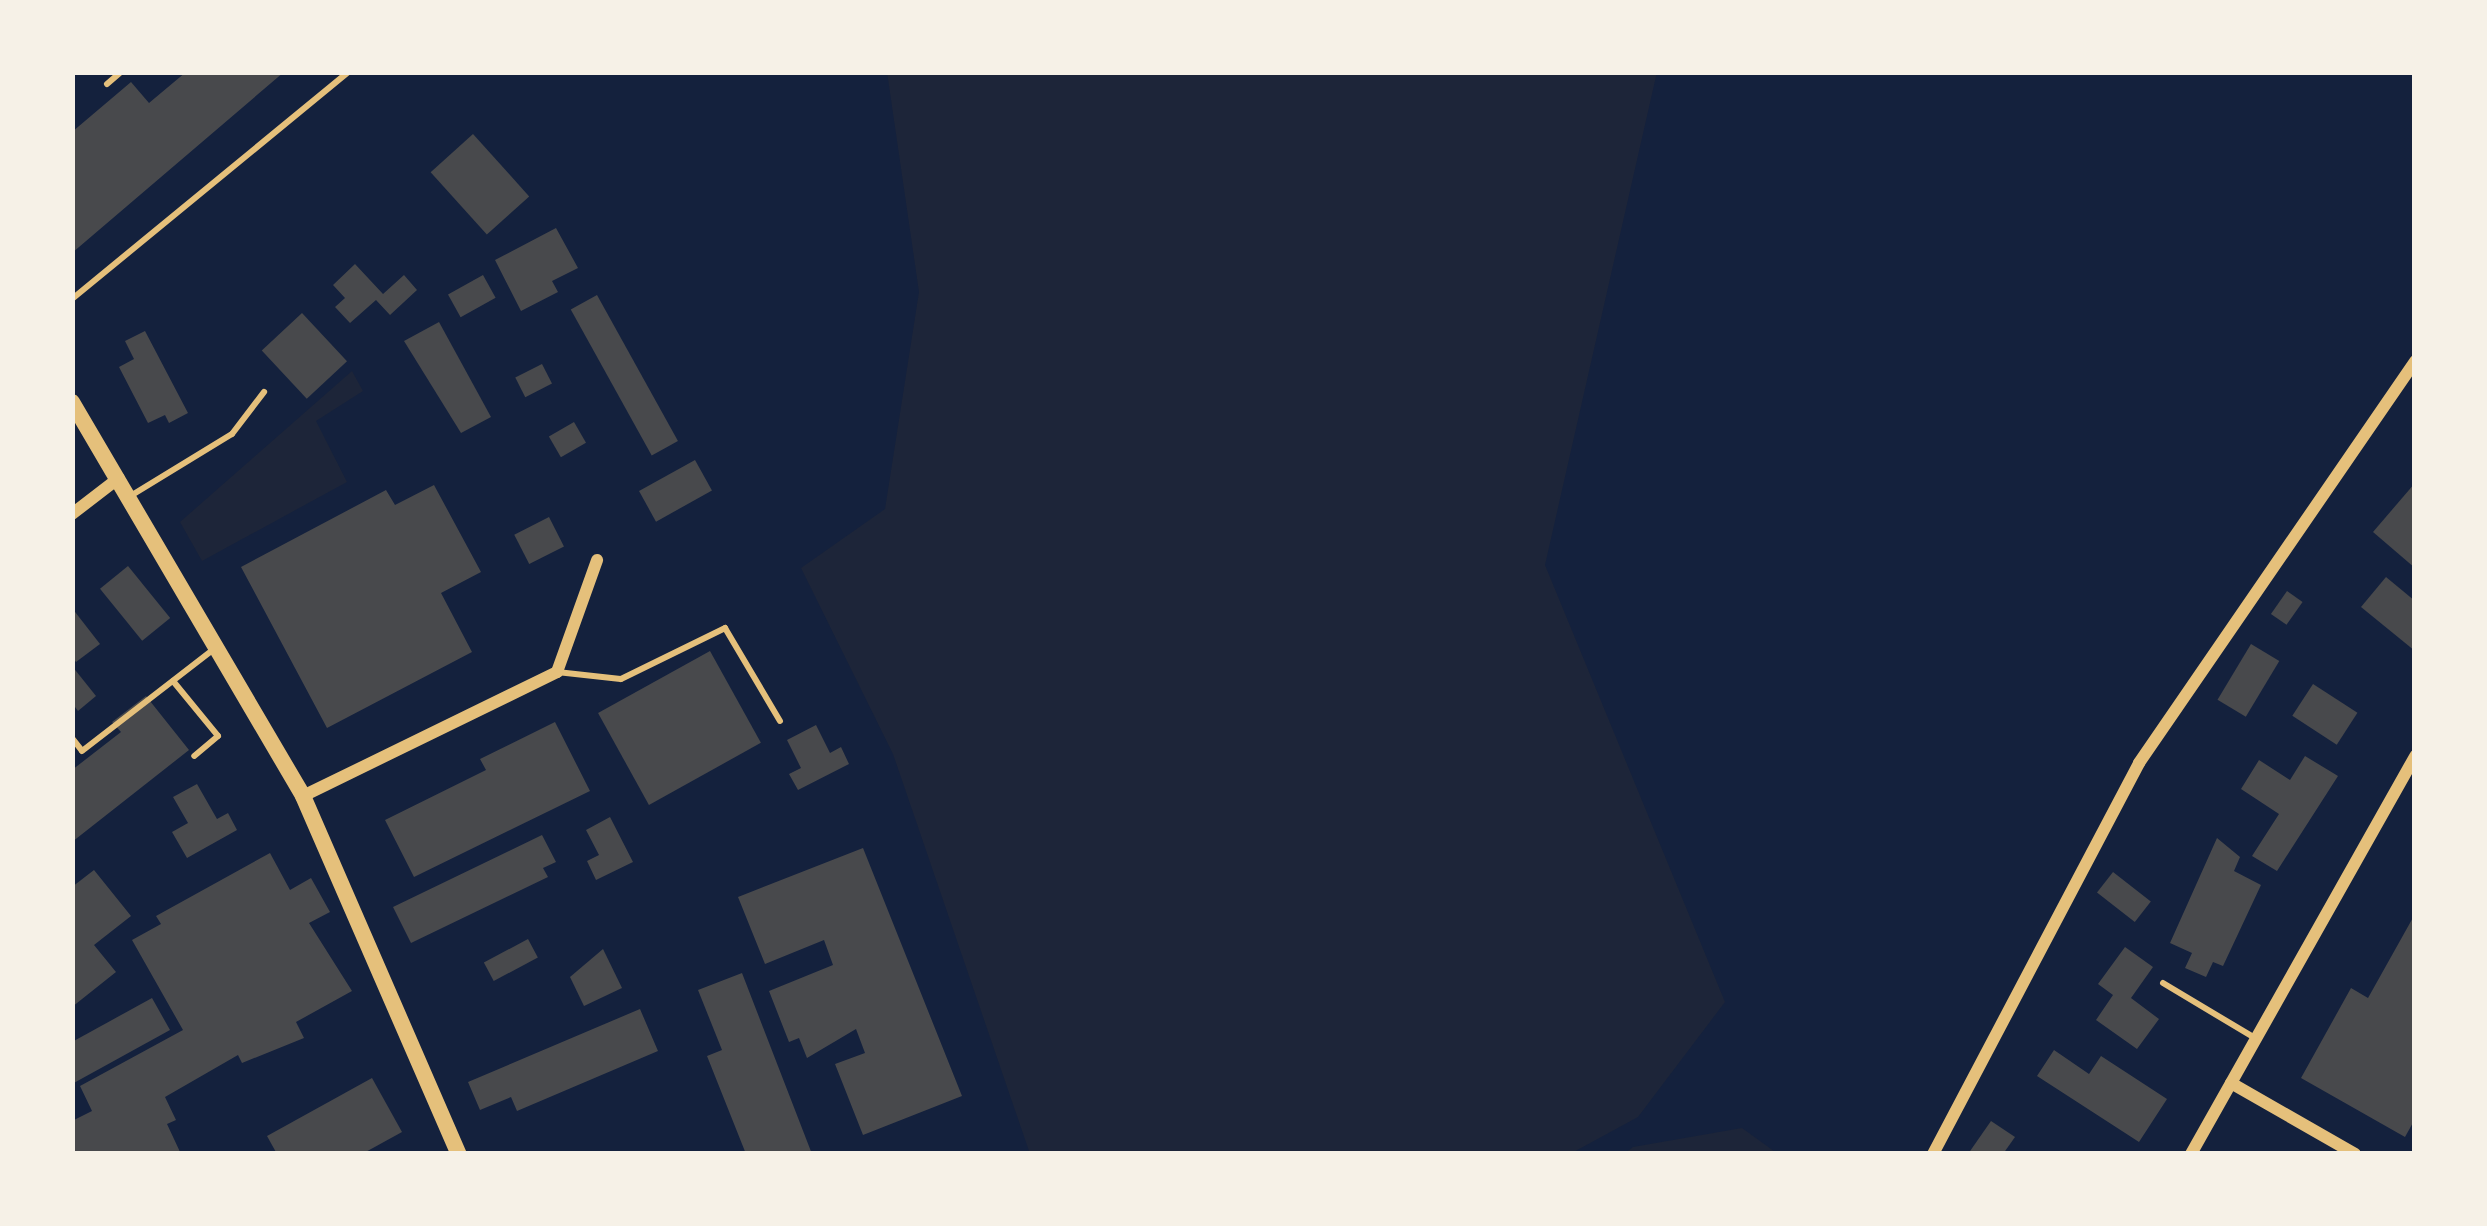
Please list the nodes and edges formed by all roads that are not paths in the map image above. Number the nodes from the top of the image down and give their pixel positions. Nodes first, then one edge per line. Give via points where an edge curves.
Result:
1 (122, 72) edge
2 (348, 72) edge
3 (107, 84) dead end
4 (72, 299) edge
5 (2415, 361) edge
6 (265, 392) dead end
7 (72, 402) edge
8 (119, 478) junction
9 (130, 496) junction
10 (72, 514) edge
11 (597, 560) dead end
12 (217, 647) junction
13 (557, 672) junction
14 (173, 681) junction
15 (780, 721) dead end
16 (72, 738) edge
17 (2415, 755) edge
18 (194, 756) dead end
19 (303, 796) junction
20 (2163, 983) dead end
21 (2255, 1038) junction
22 (2231, 1083) junction
23 (459, 1154) edge
24 (1933, 1154) edge
25 (2191, 1154) edge
26 (2355, 1154) edge

1 - 3 lane
2 - 4 lane
5 - 24 street via 2139,763
6 - 9 lane via 232,434
7 - 8 street
8 - 9 street
8 - 10 street
9 - 12 street
11 - 13 street
12 - 14 lane
12 - 19 street
13 - 15 lane via 621,679 725,628
13 - 19 street
14 - 16 lane via 82,751
14 - 18 lane via 218,736
17 - 21 street
19 - 23 street
20 - 21 lane
21 - 22 street
22 - 25 street
22 - 26 street

